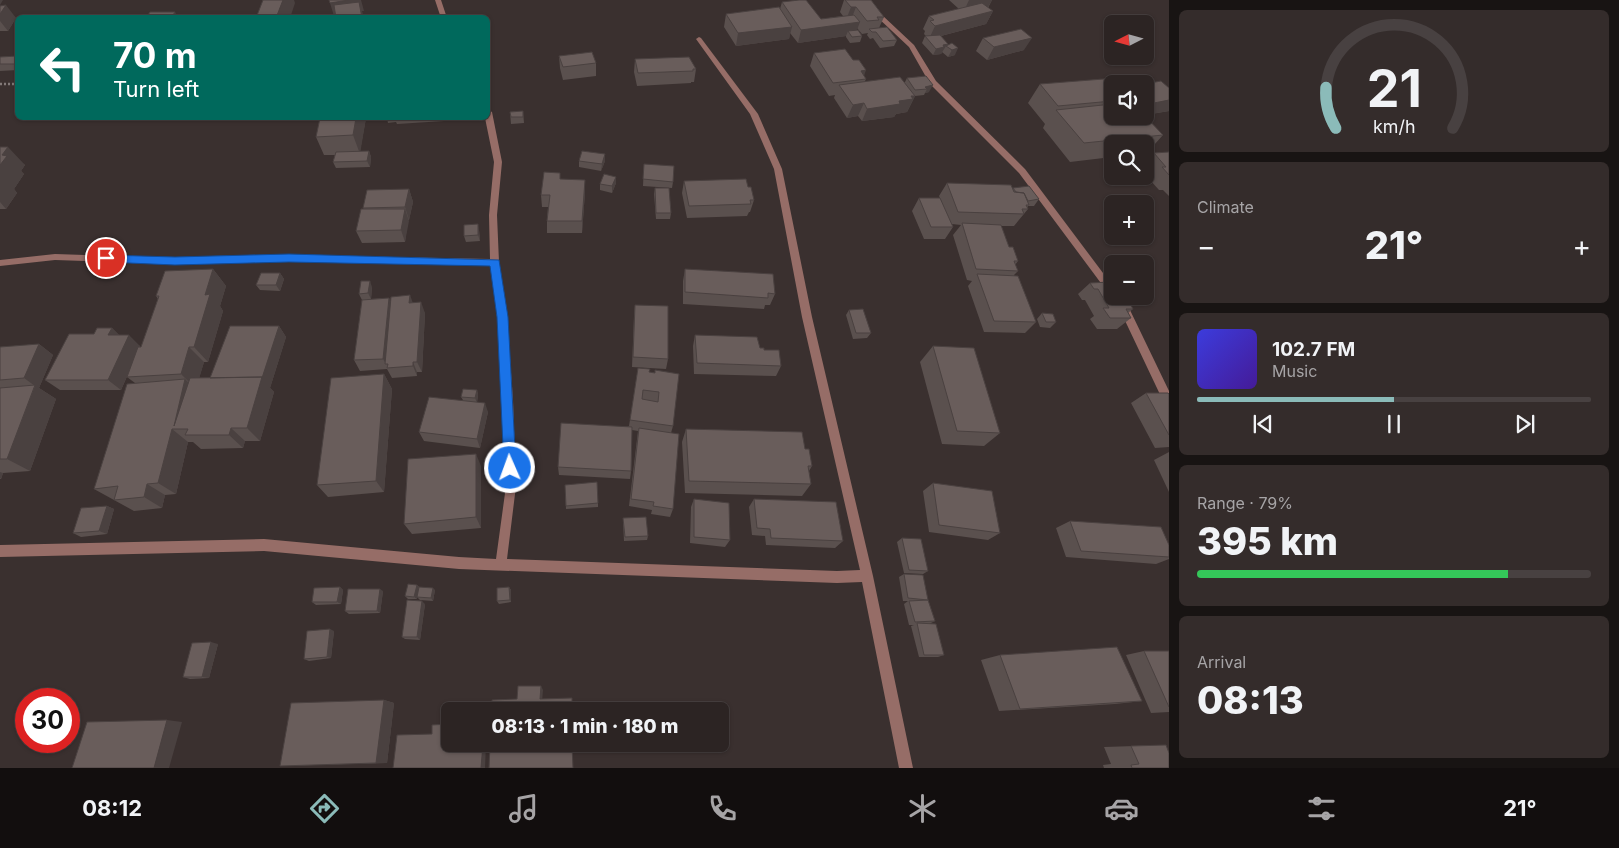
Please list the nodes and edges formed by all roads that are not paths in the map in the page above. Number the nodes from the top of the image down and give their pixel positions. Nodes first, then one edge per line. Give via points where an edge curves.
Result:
1 (438, 0) edge
2 (862, 0) edge
3 (443, 15) edge
4 (699, 39) dead end
5 (490, 120) edge
6 (495, 262) junction
7 (0, 263) edge
8 (1104, 280) edge
9 (1123, 305) edge
10 (1169, 402) edge
11 (0, 551) edge
12 (501, 564) junction
13 (867, 576) junction
14 (906, 768) edge

1 - 3 street
2 - 8 street via 912,46 933,82 1022,171
4 - 13 street via 754,114 778,169 807,317
5 - 6 street via 498,162 493,215
6 - 7 street via 289,258 175,261 55,257
6 - 12 street via 502,317 511,486
9 - 10 street
11 - 12 street via 264,545
12 - 13 street
13 - 14 street

